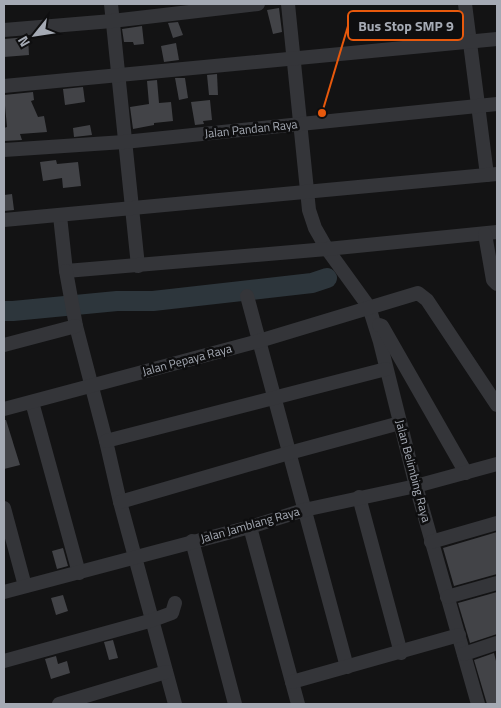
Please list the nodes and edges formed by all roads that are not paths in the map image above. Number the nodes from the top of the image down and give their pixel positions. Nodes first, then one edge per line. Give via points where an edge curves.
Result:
1 (111, 4) edge
2 (258, 4) edge
3 (288, 4) edge
4 (465, 4) edge
5 (112, 21) junction
6 (4, 30) edge
7 (497, 38) edge
8 (470, 41) junction
9 (293, 58) junction
10 (118, 76) junction
11 (4, 86) edge
12 (497, 104) edge
13 (478, 106) junction
14 (300, 123) junction
15 (124, 142) junction
16 (4, 150) edge
17 (492, 175) edge
18 (307, 193) junction
19 (132, 209) junction
20 (60, 216) junction
21 (4, 220) edge
22 (491, 233) edge
23 (327, 250) junction
24 (138, 266) junction
25 (66, 271) junction
26 (497, 284) edge
27 (246, 296) dead end
28 (369, 307) junction
29 (74, 320) junction
30 (374, 322) junction
31 (259, 341) junction
32 (4, 345) edge
33 (386, 369) junction
34 (91, 385) junction
35 (274, 398) junction
36 (32, 402) junction
37 (497, 405) edge
38 (4, 410) edge
39 (400, 423) junction
40 (106, 441) junction
41 (289, 453) junction
42 (497, 464) edge
43 (466, 472) junction
44 (416, 486) junction
45 (359, 497) junction
46 (120, 502) junction
47 (4, 508) edge
48 (304, 510) junction
49 (497, 523) edge
50 (250, 527) junction
51 (192, 542) junction
52 (432, 542) junction
53 (135, 557) junction
54 (78, 573) junction
55 (497, 583) edge
56 (25, 586) junction
57 (4, 592) edge
58 (447, 597) junction
59 (175, 603) dead end
60 (153, 620) junction
61 (459, 635) junction
62 (497, 644) edge
63 (401, 652) junction
64 (464, 654) junction
65 (4, 661) edge
66 (347, 667) junction
67 (166, 672) junction
68 (292, 682) junction
69 (59, 704) edge
70 (175, 704) edge
71 (235, 704) edge
72 (296, 704) edge
73 (478, 704) edge

1 - 5 street
2 - 5 street
3 - 9 street, Jalan Belimbing Raya
4 - 8 street
5 - 6 street
5 - 10 street
7 - 8 street
8 - 9 street
8 - 13 street
9 - 10 street
9 - 14 street, Jalan Belimbing Raya
10 - 11 street
10 - 15 street
12 - 13 street, Jalan Pandan Raya
13 - 14 street, Jalan Pandan Raya
13 - 17 street
14 - 15 street, Jalan Pandan Raya
14 - 18 street, Jalan Belimbing Raya
15 - 16 street, Jalan Pandan Raya
15 - 19 street
17 - 18 street
18 - 19 street
18 - 23 street, Jalan Belimbing Raya via 312,221
19 - 20 street
19 - 24 street
20 - 21 street
20 - 25 street
22 - 23 street
22 - 26 street via 493,280
23 - 24 street
23 - 28 street, Jalan Belimbing Raya
24 - 25 street
25 - 29 street
27 - 31 street
28 - 30 street, Jalan Belimbing Raya
28 - 31 street, Jalan Pepaya Raya
28 - 37 street, Jalan Pepaya Raya via 415,293 422,294
29 - 32 street
29 - 34 street
30 - 33 street, Jalan Belimbing Raya
30 - 43 street via 382,326
31 - 34 street, Jalan Pepaya Raya
31 - 35 street
33 - 35 street
33 - 39 street, Jalan Belimbing Raya
34 - 36 street, Jalan Pepaya Raya
34 - 40 street
35 - 40 street
35 - 41 street
36 - 38 street, Jalan Pepaya Raya
36 - 54 street
39 - 41 street
39 - 44 street, Jalan Belimbing Raya
40 - 46 street
41 - 46 street
41 - 48 street
42 - 43 street, Jalan Jamblang Raya
43 - 44 street, Jalan Jamblang Raya
44 - 45 street, Jalan Jamblang Raya
44 - 52 street, Jalan Belimbing Raya
45 - 48 street, Jalan Jamblang Raya
45 - 63 street
46 - 53 street
47 - 56 street
48 - 50 street, Jalan Jamblang Raya
48 - 66 street
49 - 52 street
50 - 51 street, Jalan Jamblang Raya
50 - 68 street
51 - 53 street, Jalan Jamblang Raya
51 - 71 street
52 - 58 street, Jalan Belimbing Raya
53 - 54 street, Jalan Jamblang Raya
53 - 60 street
54 - 56 street, Jalan Jamblang Raya
55 - 58 street
56 - 57 street, Jalan Jamblang Raya
58 - 61 street, Jalan Belimbing Raya
59 - 60 street via 172,613
60 - 65 street
60 - 67 street
61 - 63 street
61 - 64 street, Jalan Belimbing Raya
62 - 64 street
63 - 66 street
64 - 73 street, Jalan Belimbing Raya
66 - 68 street
67 - 69 street
67 - 70 street
68 - 72 street

